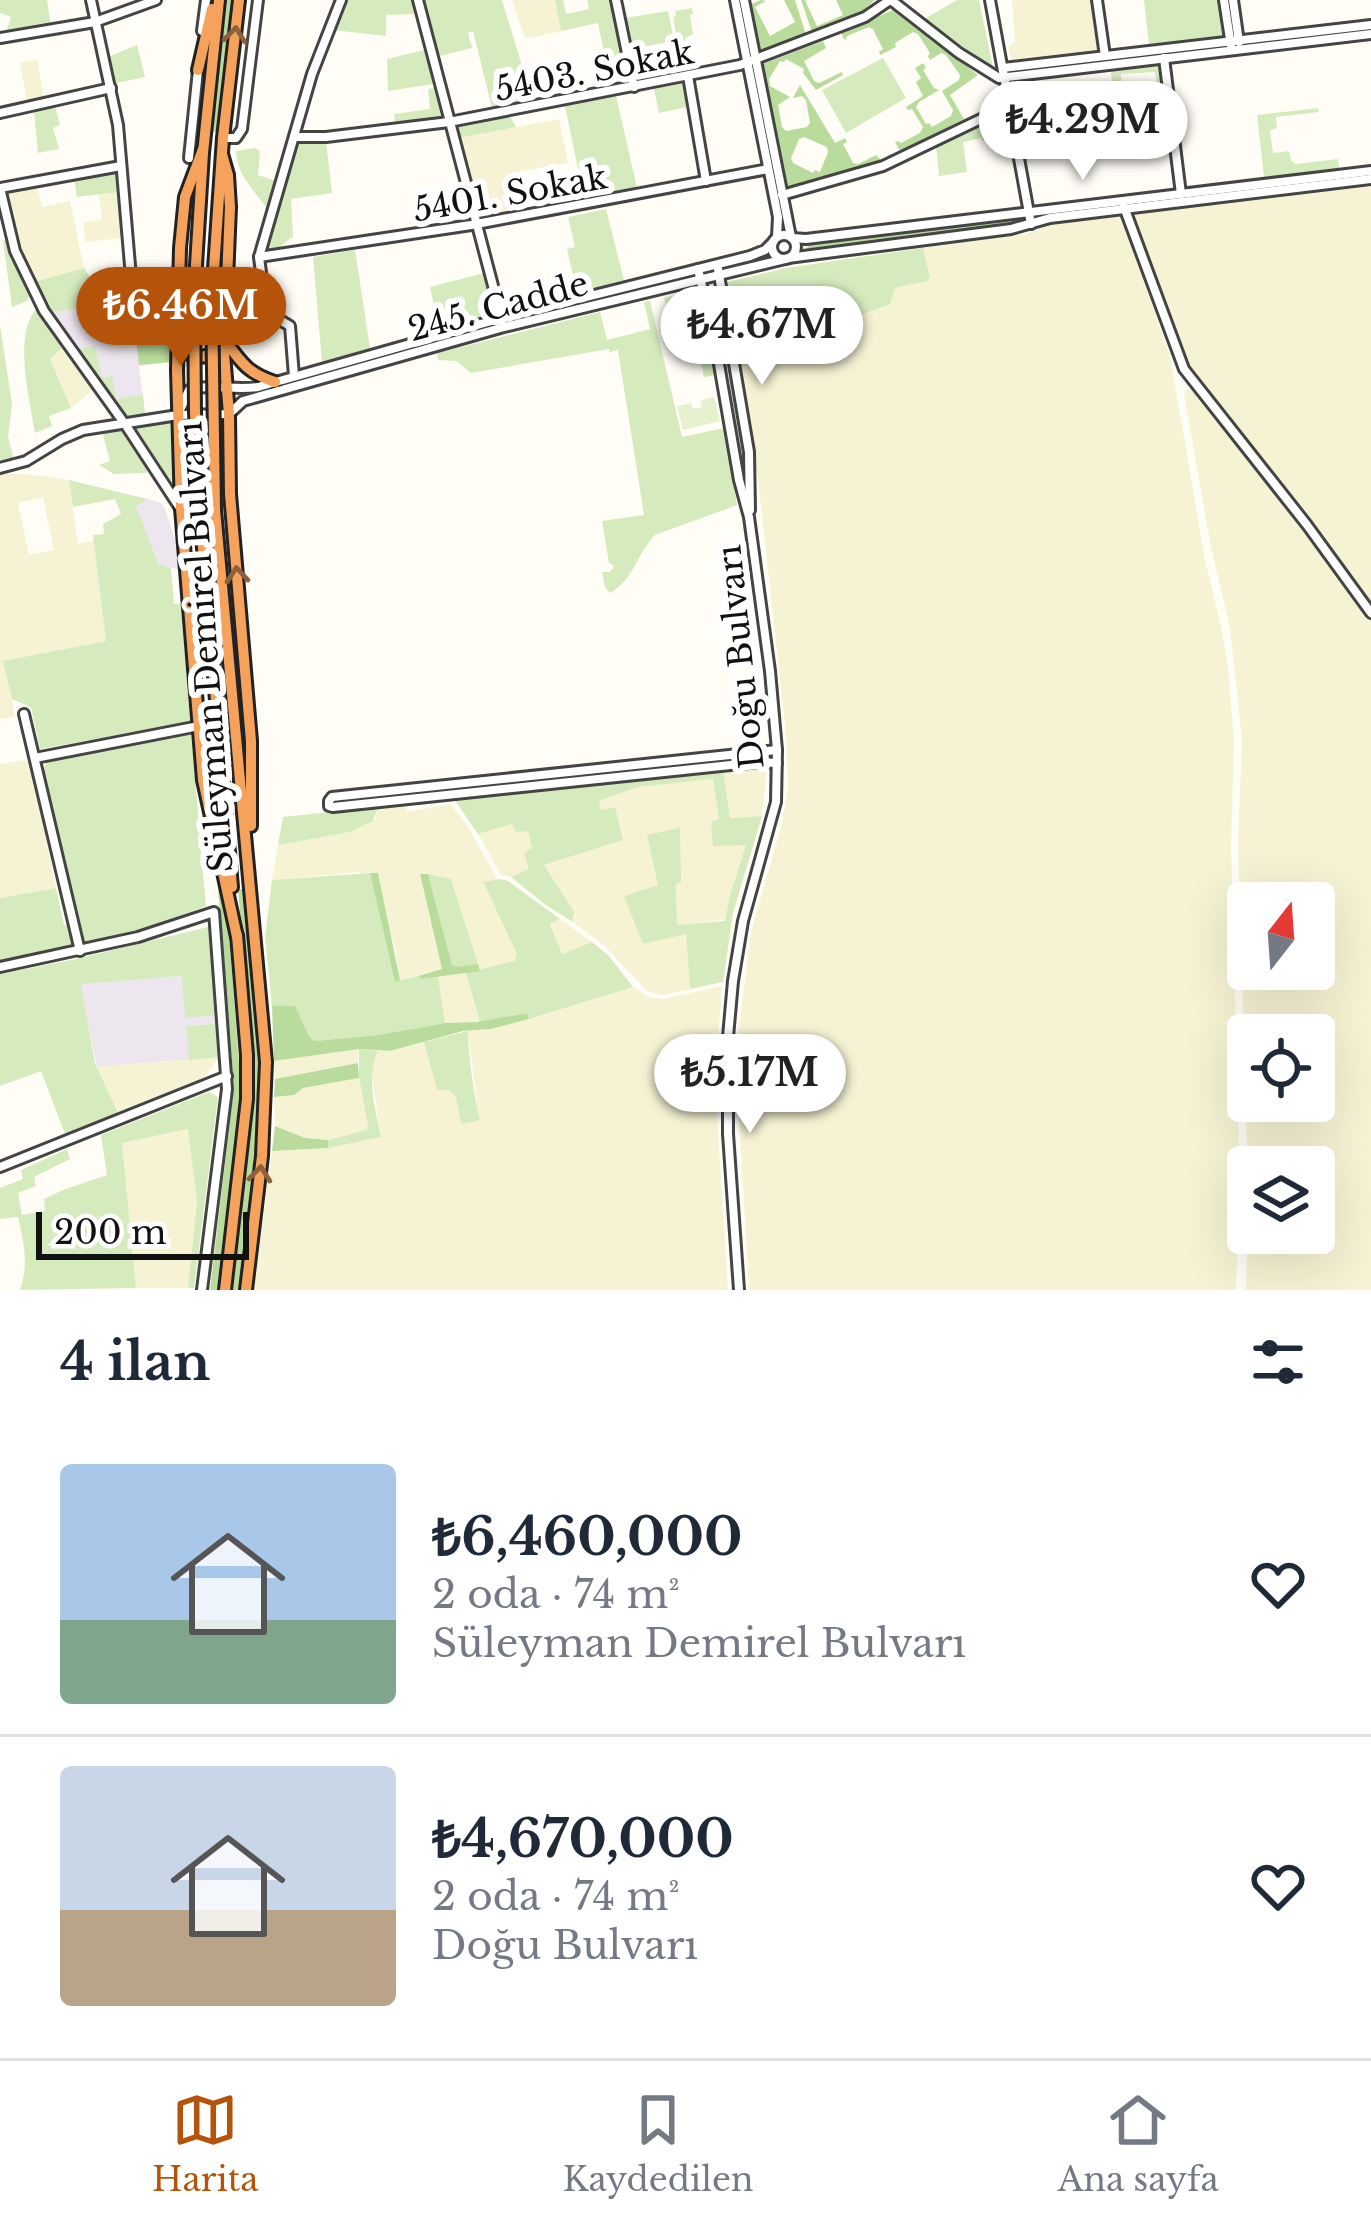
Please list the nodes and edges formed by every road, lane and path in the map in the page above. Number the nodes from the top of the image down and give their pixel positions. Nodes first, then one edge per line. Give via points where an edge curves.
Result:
1 (91, 0) edge
2 (156, 0) edge
3 (213, 0) edge
4 (239, 0) edge
5 (258, 0) edge
6 (341, 0) edge
7 (418, 0) edge
8 (616, 0) edge
9 (739, 0) edge
10 (890, 0) edge
11 (990, 0) edge
12 (1097, 0) edge
13 (1229, 0) edge
14 (95, 22) junction
15 (1371, 30) edge
16 (0, 38) edge
17 (1235, 46) junction
18 (1106, 56) junction
19 (1164, 58) junction
20 (751, 62) junction
21 (198, 70) joint
22 (1004, 73) junction
23 (688, 76) junction
24 (230, 77) junction
25 (248, 80) junction
26 (634, 87) junction
27 (111, 88) junction
28 (1010, 105) junction
29 (0, 113) edge
30 (449, 122) junction
31 (294, 137) junction
32 (223, 138) junction
33 (203, 149) junction
34 (222, 154) junction
35 (189, 158) dead end
36 (122, 166) junction
37 (768, 169) junction
38 (1371, 175) edge
39 (706, 181) junction
40 (0, 188) edge
41 (782, 195) junction
42 (1181, 198) junction
43 (1123, 204) junction
44 (1028, 211) junction
45 (477, 224) junction
46 (1030, 224) junction
47 (792, 237) junction
48 (775, 240) junction
49 (260, 257) junction
50 (786, 259) junction
51 (718, 269) junction
52 (699, 274) junction
53 (178, 275) junction
54 (503, 322) junction
55 (224, 339) junction
56 (177, 343) junction
57 (294, 376) junction
58 (275, 382) junction
59 (225, 386) junction
60 (229, 414) junction
61 (178, 416) junction
62 (124, 423) junction
63 (229, 465) junction
64 (179, 466) junction
65 (0, 468) edge
66 (181, 508) junction
67 (749, 517) junction
68 (1371, 613) edge
69 (24, 714) dead end
70 (199, 726) junction
71 (776, 751) junction
72 (35, 758) junction
73 (777, 763) junction
74 (248, 860) junction
75 (237, 937) junction
76 (80, 951) junction
77 (0, 967) edge
78 (227, 1076) junction
79 (0, 1167) edge
80 (202, 1290) edge
81 (225, 1290) edge
82 (246, 1290) edge
83 (739, 1290) edge

1 - 14 street
2 - 14 street
3 - 21 highway
3 - 33 highway, Süleyman Demirel Bulvarı
24 -> 4 highway, Süleyman Demirel Bulvarı
5 - 25 street
6 - 31 street
7 - 30 street
8 - 26 street
9 - 20 street
10 - 20 street, 5403. Sokak
10 - 22 street via 991,76
11 - 22 street
12 - 18 street
13 - 17 street
14 - 16 street
14 - 27 street
15 - 17 street
17 - 18 street
17 - 19 street
18 - 22 street
19 - 22 street
19 - 42 street
20 - 23 street, 5403. Sokak
20 - 37 street
20 - 41 street
21 - 35 street
22 - 28 street
23 - 26 street, 5403. Sokak
23 - 39 street
24 - 25 street
24 - 32 highway, Süleyman Demirel Bulvarı
25 - 32 street via 241,132
26 - 30 street, 5403. Sokak
27 - 29 street
27 - 36 street
28 - 41 street via 883,166
28 - 44 street
30 - 31 street, 5403. Sokak
30 - 45 street
31 - 49 street
32 - 34 highway, Süleyman Demirel Bulvarı
33 - 53 highway via 184,197
33 - 75 highway, Süleyman Demirel Bulvarı, bridge via 193,330 200,513
34 - 55 highway via 230,207
34 - 74 highway, Süleyman Demirel Bulvarı, bridge via 212,298 215,510
36 - 40 street
36 - 53 street via 130,277
37 - 39 street, 5401. Sokak
37 - 48 street
38 - 42 street, 245. Cadde
39 - 45 street, 5401. Sokak
40 - 62 street via 15,251 39,302
41 - 47 street
42 - 43 street, 245. Cadde
43 - 44 street, 245. Cadde
43 - 46 street, 245. Cadde
43 - 68 street via 1187,374
44 - 46 street
44 - 47 street, 245. Cadde
45 - 49 street, 5401. Sokak
45 - 54 street
46 - 50 street, 245. Cadde
47 - 48 street
47 - 50 street via 796,249
48 - 50 street via 774,254
48 - 51 street, 245. Cadde
49 - 57 street via 266,304 290,326
50 - 51 street, 245. Cadde
51 - 52 street, 245. Cadde
51 - 67 street, Doğu Bulvarı via 751,476
52 - 54 street, 245. Cadde
52 - 67 street, Doğu Bulvarı
53 - 56 highway
54 - 57 street, 245. Cadde
54 - 60 street, 245. Cadde via 243,401
55 - 56 highway via 203,357
55 - 58 highway via 255,375
55 - 59 highway
56 - 61 highway
57 - 58 street, 245. Cadde
58 - 59 street, 245. Cadde
59 - 60 highway
59 - 61 street via 189,390
60 - 61 street
60 - 63 highway
61 - 62 street
61 - 64 highway
62 - 65 street via 76,433
62 - 66 street
63 - 64 highway via 220,448 201,443
74 -> 63 highway via 253,781
64 - 66 highway
66 - 70 highway
67 - 71 street, Doğu Bulvarı
69 - 72 street
70 - 72 street
70 - 75 highway
71 - 73 street, Doğu Bulvarı
71 - 73 street via 328,801 333,807
72 - 76 street
73 - 83 street, Doğu Bulvarı via 773,816 739,940 728,1037
82 -> 74 highway, Süleyman Demirel Bulvarı via 266,1081
75 - 81 highway, Süleyman Demirel Bulvarı via 247,1099
76 - 77 street
76 - 78 street via 214,912
78 - 79 street
78 - 80 street

